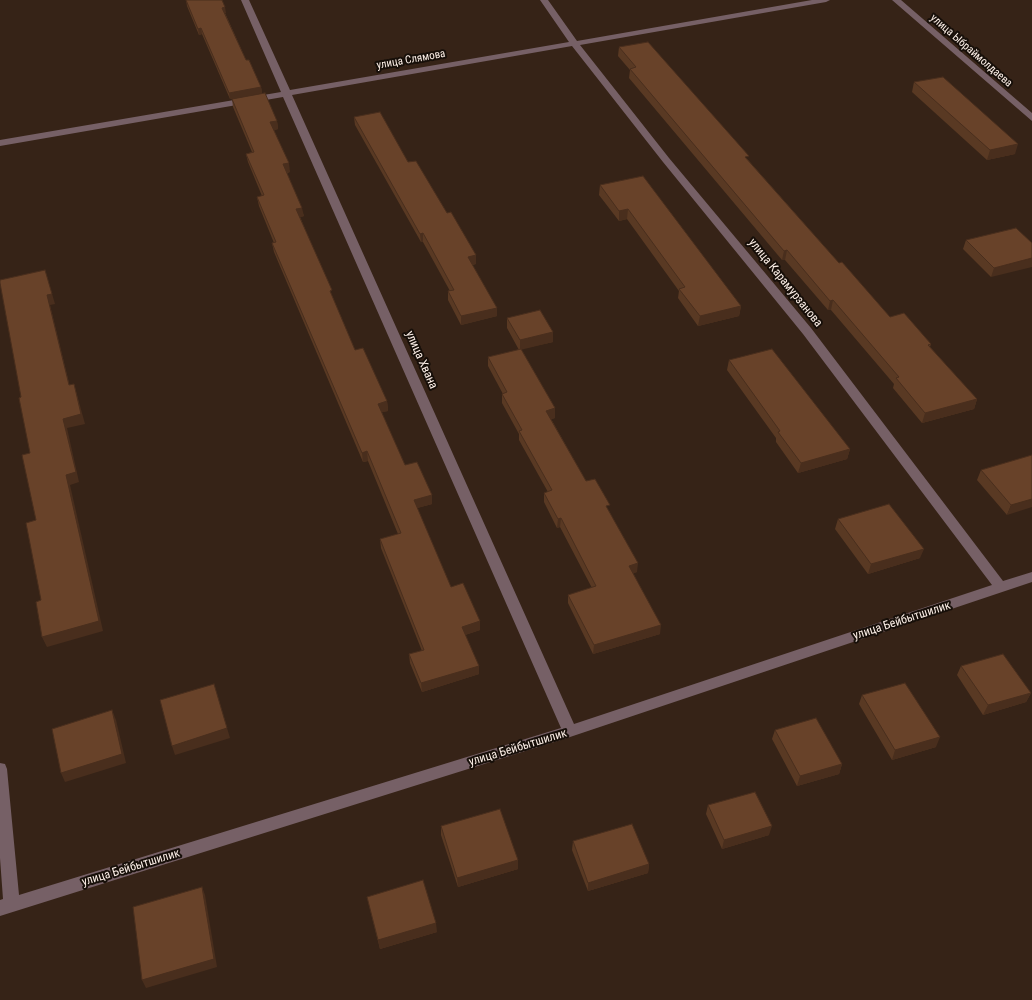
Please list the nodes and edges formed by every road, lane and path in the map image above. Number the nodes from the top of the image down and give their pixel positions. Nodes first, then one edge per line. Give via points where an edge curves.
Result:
1 (246, 0) edge
2 (544, 0) edge
3 (826, 0) edge
4 (896, 0) edge
5 (574, 43) junction
6 (286, 92) junction
7 (1032, 118) edge
8 (0, 143) edge
9 (1032, 577) edge
10 (1001, 588) junction
11 (570, 731) junction
12 (0, 769) edge
13 (6, 906) edge

1 - 6 street, улица Хвана
2 - 5 street, улица Карамурзанова
3 - 5 street, улица Слямова
4 - 7 street, улица Ыбраймолдаева
5 - 6 street, улица Слямова
5 - 10 street, улица Карамурзанова via 807,331
6 - 8 street, улица Слямова
6 - 11 street, улица Хвана
9 - 10 street, улица Бейбытшилик
10 - 11 street, улица Бейбытшилик
11 - 13 street, улица Бейбытшилик
12 - 13 street

